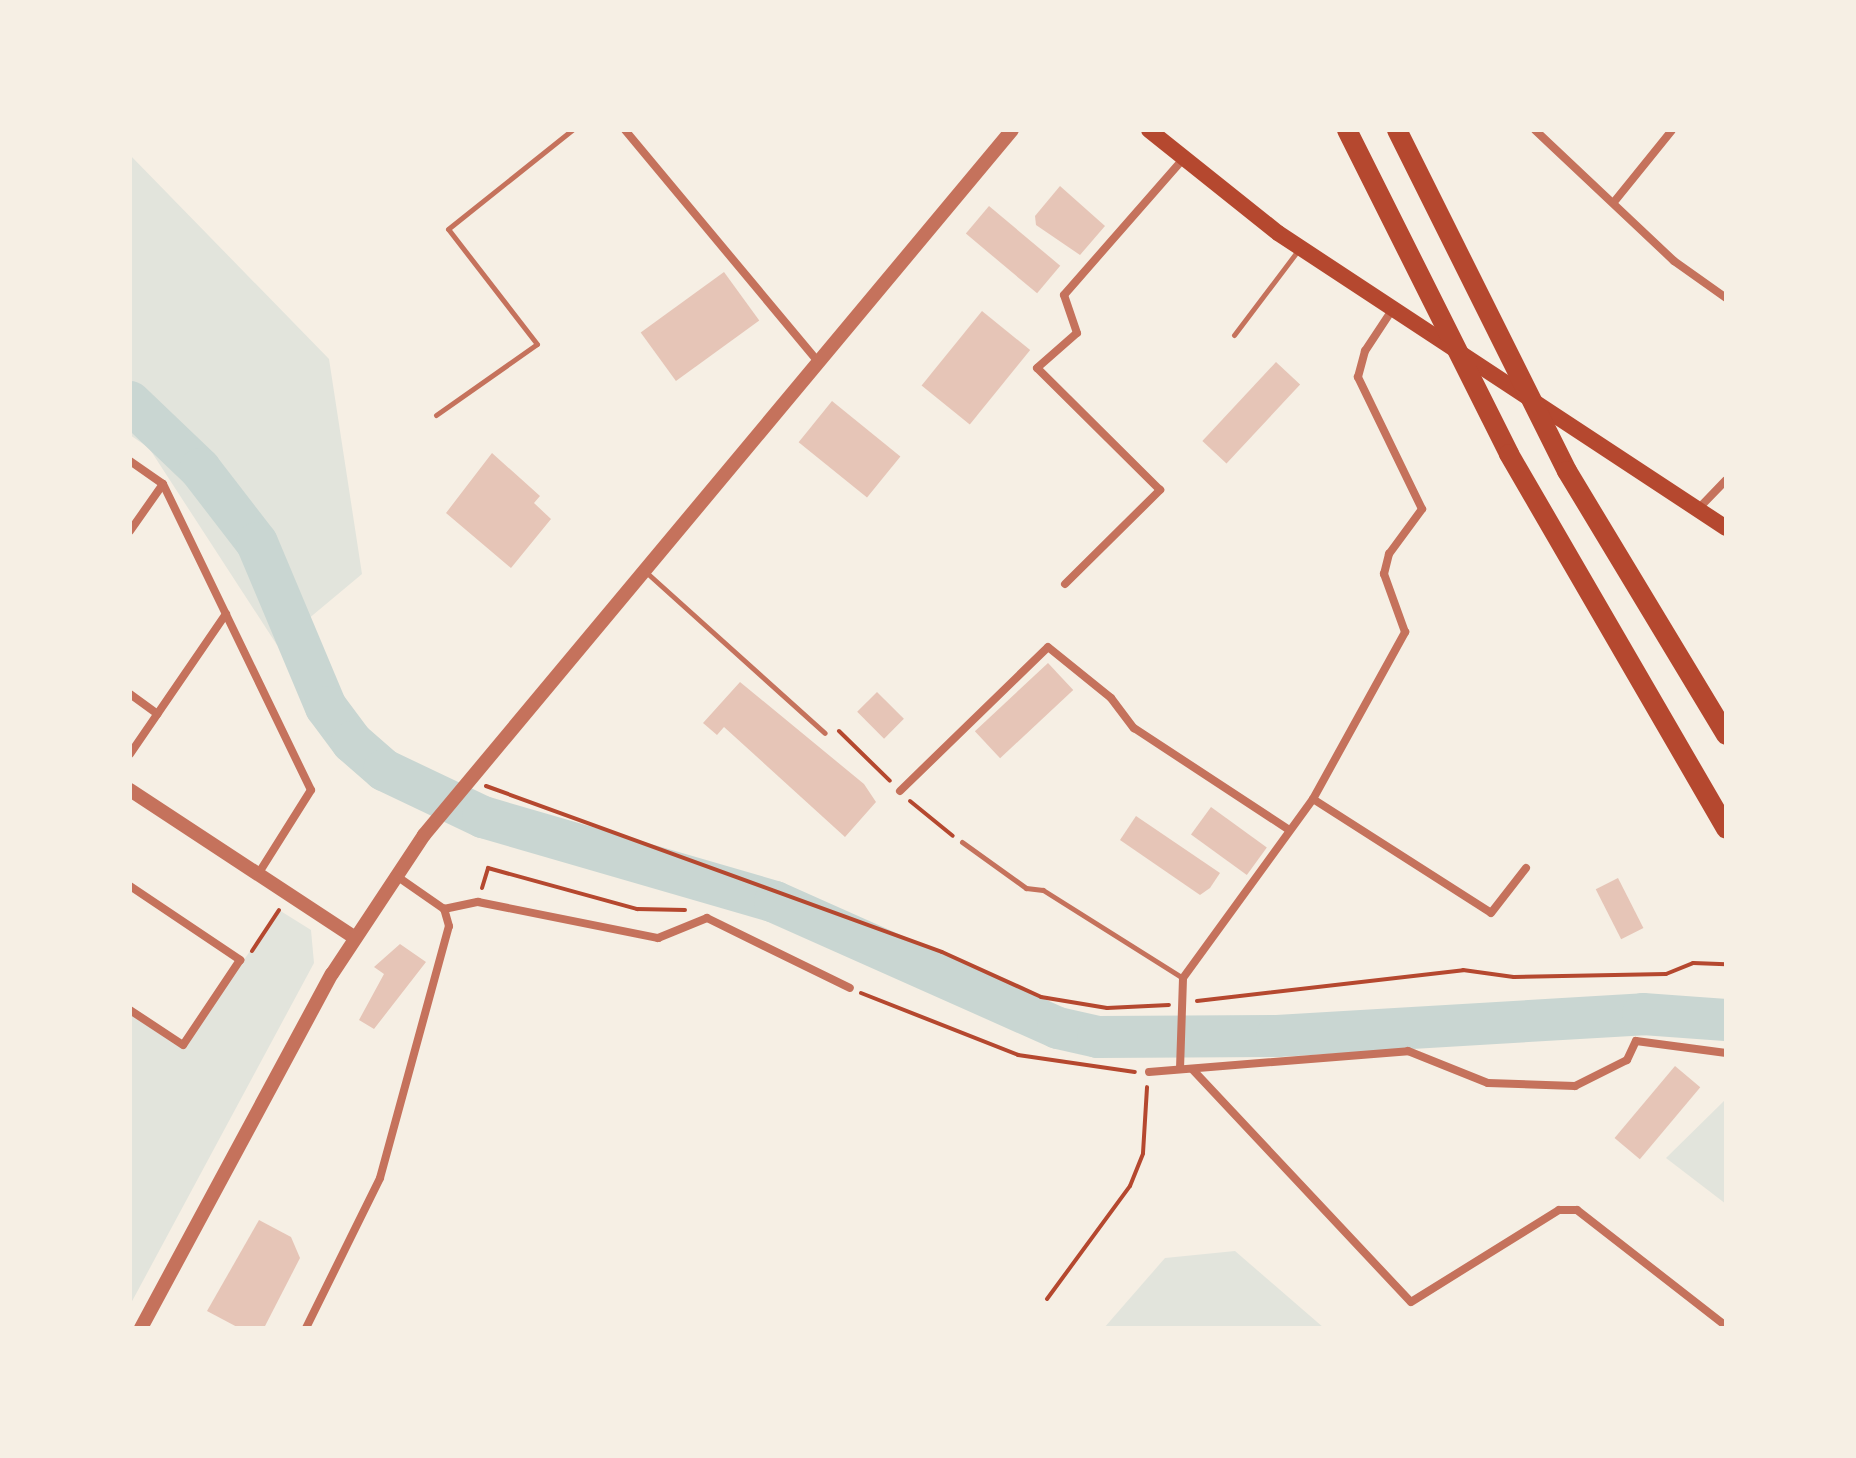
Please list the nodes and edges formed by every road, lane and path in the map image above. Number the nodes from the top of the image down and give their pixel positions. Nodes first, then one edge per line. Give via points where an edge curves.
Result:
1 (572, 130) edge
2 (625, 130) edge
3 (1012, 130) edge
4 (1149, 130) edge
5 (1347, 130) edge
6 (1397, 130) edge
7 (1535, 130) edge
8 (1672, 130) edge
9 (1183, 159) junction
10 (1614, 202) junction
11 (1300, 248) junction
12 (1726, 298) edge
13 (1392, 310) junction
14 (1234, 335) dead end
15 (815, 358) junction
16 (436, 415) dead end
17 (130, 461) edge
18 (1726, 480) edge
19 (163, 484) junction
20 (1700, 507) junction
21 (1726, 528) edge
22 (130, 531) edge
23 (640, 566) junction
24 (1065, 584) dead end
25 (226, 614) junction
26 (130, 694) edge
27 (158, 714) junction
28 (825, 733) dead end
29 (1726, 735) edge
30 (130, 754) edge
31 (486, 786) dead end
32 (130, 790) edge
33 (900, 791) dead end
34 (1313, 799) junction
35 (1726, 829) edge
36 (1289, 830) junction
37 (962, 842) dead end
38 (1526, 868) dead end
39 (258, 874) junction
40 (394, 875) junction
41 (130, 886) edge
42 (478, 902) junction
43 (444, 909) junction
44 (279, 910) dead end
45 (707, 918) junction
46 (354, 937) junction
47 (250, 955) dead end
48 (1726, 964) edge
49 (1183, 978) junction
50 (850, 988) joint
51 (1178, 1003) junction
52 (130, 1010) edge
53 (1726, 1053) edge
54 (1180, 1066) junction
55 (1193, 1070) junction
56 (1149, 1072) junction
57 (1047, 1299) dead end
58 (1726, 1326) edge
59 (141, 1328) edge
60 (306, 1328) edge

1 - 16 lane via 448,229 537,344
2 - 15 street
3 - 15 street
4 - 9 main road
5 - 35 highway via 1509,454
6 - 29 highway via 1484,317 1567,471
7 - 10 street
8 - 10 street
9 - 11 main road
9 - 24 street via 1064,295 1077,333 1037,368 1160,490
10 - 12 street via 1674,261
11 - 13 main road
11 - 14 lane
13 - 20 main road
13 - 34 street via 1365,351 1358,377 1422,509 1389,554 1384,574 1405,632
15 - 23 street
17 - 19 street
18 - 20 street
19 - 22 street
19 - 25 street
20 - 21 main road
23 - 28 lane
23 - 40 street via 466,777
25 - 27 street
25 - 39 street via 311,790
26 - 27 street
27 - 30 street
31 - 51 path via 942,952 1041,997 1107,1008
32 - 39 street
33 - 36 street via 1048,647 1111,698 1134,728
34 - 36 street
34 - 38 street via 1491,913
36 - 49 street
37 - 49 lane via 1026,888 1043,890
39 - 46 street
40 - 43 street
40 - 46 street
41 - 52 street via 240,960 183,1045
42 - 43 street
42 - 45 street via 658,938
42 - 45 path via 488,868 637,909 673,906
43 - 60 street via 442,956 380,1178
44 - 47 path
45 - 50 street
46 - 59 street
48 - 51 path via 1636,975 1514,977 1463,970
49 - 51 street
50 - 56 path via 1018,1055 1081,1069
51 - 54 street
53 - 55 street via 1636,1041 1627,1060 1575,1086 1488,1083 1408,1051
54 - 55 street
54 - 56 street
55 - 58 street via 1411,1302 1559,1210 1577,1210
56 - 57 path via 1146,1133 1130,1186

